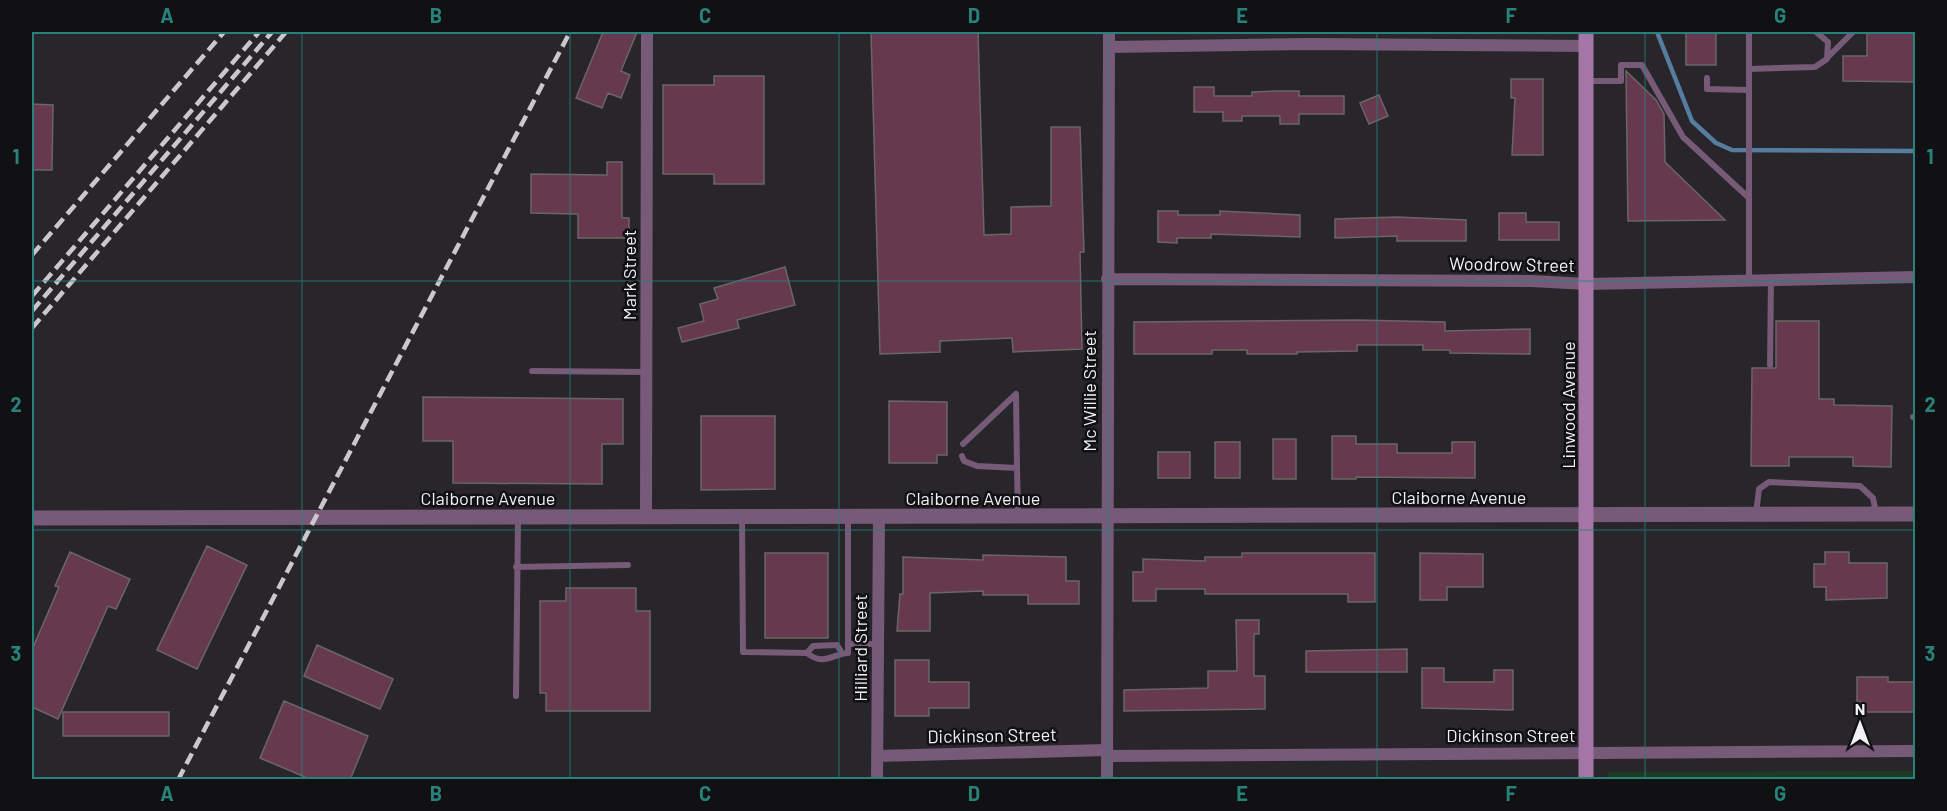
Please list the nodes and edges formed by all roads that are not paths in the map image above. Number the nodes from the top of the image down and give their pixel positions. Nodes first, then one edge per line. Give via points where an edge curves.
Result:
1 (647, 32) edge
2 (1108, 32) edge
3 (1749, 32) edge
4 (1816, 32) edge
5 (1853, 32) edge
6 (1586, 39) edge
7 (1109, 47) junction
8 (1827, 59) junction
9 (1749, 69) junction
10 (1707, 78) dead end
11 (1587, 81) junction
12 (1749, 90) junction
13 (1749, 198) junction
14 (1916, 277) edge
15 (1107, 279) junction
16 (1771, 280) junction
17 (1749, 281) junction
18 (1587, 284) junction
19 (1770, 365) dead end
20 (532, 371) dead end
21 (648, 372) junction
22 (963, 444) dead end
23 (962, 456) dead end
24 (1017, 468) junction
25 (1876, 514) junction
26 (1916, 514) edge
27 (1756, 515) junction
28 (1587, 516) junction
29 (518, 518) junction
30 (646, 518) junction
31 (742, 518) junction
32 (848, 518) junction
33 (879, 518) junction
34 (1018, 518) junction
35 (1107, 518) junction
36 (32, 519) edge
37 (628, 565) dead end
38 (516, 567) junction
39 (848, 644) junction
40 (878, 644) junction
41 (807, 653) junction
42 (842, 653) junction
43 (516, 696) dead end
44 (1916, 750) edge
45 (1107, 753) junction
46 (1586, 753) junction
47 (877, 756) junction
48 (877, 780) edge
49 (1107, 780) edge
50 (1586, 780) edge

1 - 21 street, Mark Street
2 - 7 street, Mc Willie Street
3 - 9 lane
4 - 8 lane via 1828,42
5 - 8 lane
6 - 7 street
6 - 11 main road, Linwood Avenue
7 - 15 street, Mc Willie Street
8 - 9 lane via 1815,67
9 - 12 lane
10 - 12 lane via 1707,89
11 - 13 lane via 1621,81 1621,65 1642,65 1683,137
11 - 18 main road, Linwood Avenue
12 - 13 lane
13 - 17 lane
14 - 16 street, Woodrow Street
15 - 18 street, Woodrow Street via 1509,280
15 - 35 street, Mc Willie Street
16 - 17 street, Woodrow Street
16 - 19 lane
17 - 18 street, Woodrow Street
18 - 28 main road, Linwood Avenue
20 - 21 lane
21 - 30 street, Mark Street
22 - 24 lane via 1016,394
23 - 24 lane via 964,461 977,466
24 - 34 lane
25 - 26 street, Claiborne Avenue
25 - 27 street, Claiborne Avenue
25 - 27 lane via 1873,498 1860,486 1769,482 1759,489
27 - 28 street, Claiborne Avenue
28 - 35 street, Claiborne Avenue
28 - 46 main road, Linwood Avenue
29 - 30 street, Claiborne Avenue
29 - 36 street, Claiborne Avenue
29 - 38 lane
30 - 31 street, Claiborne Avenue
31 - 32 street, Claiborne Avenue
31 - 41 lane via 743,652
32 - 33 street, Claiborne Avenue
32 - 39 lane
33 - 34 street, Claiborne Avenue
33 - 40 street, Hilliard Street
34 - 35 street, Claiborne Avenue
35 - 45 street, Mc Willie Street
37 - 38 lane
38 - 43 lane
39 - 40 lane
39 - 42 lane via 848,653
40 - 47 street, Hilliard Street
41 - 42 lane via 814,658 836,658
41 - 42 lane via 813,646 837,645
44 - 46 street, Dickinson Street
45 - 46 street, Dickinson Street
45 - 47 street, Dickinson Street
45 - 49 street, Mc Willie Street
46 - 50 main road, Linwood Avenue
47 - 48 street, Hilliard Street

